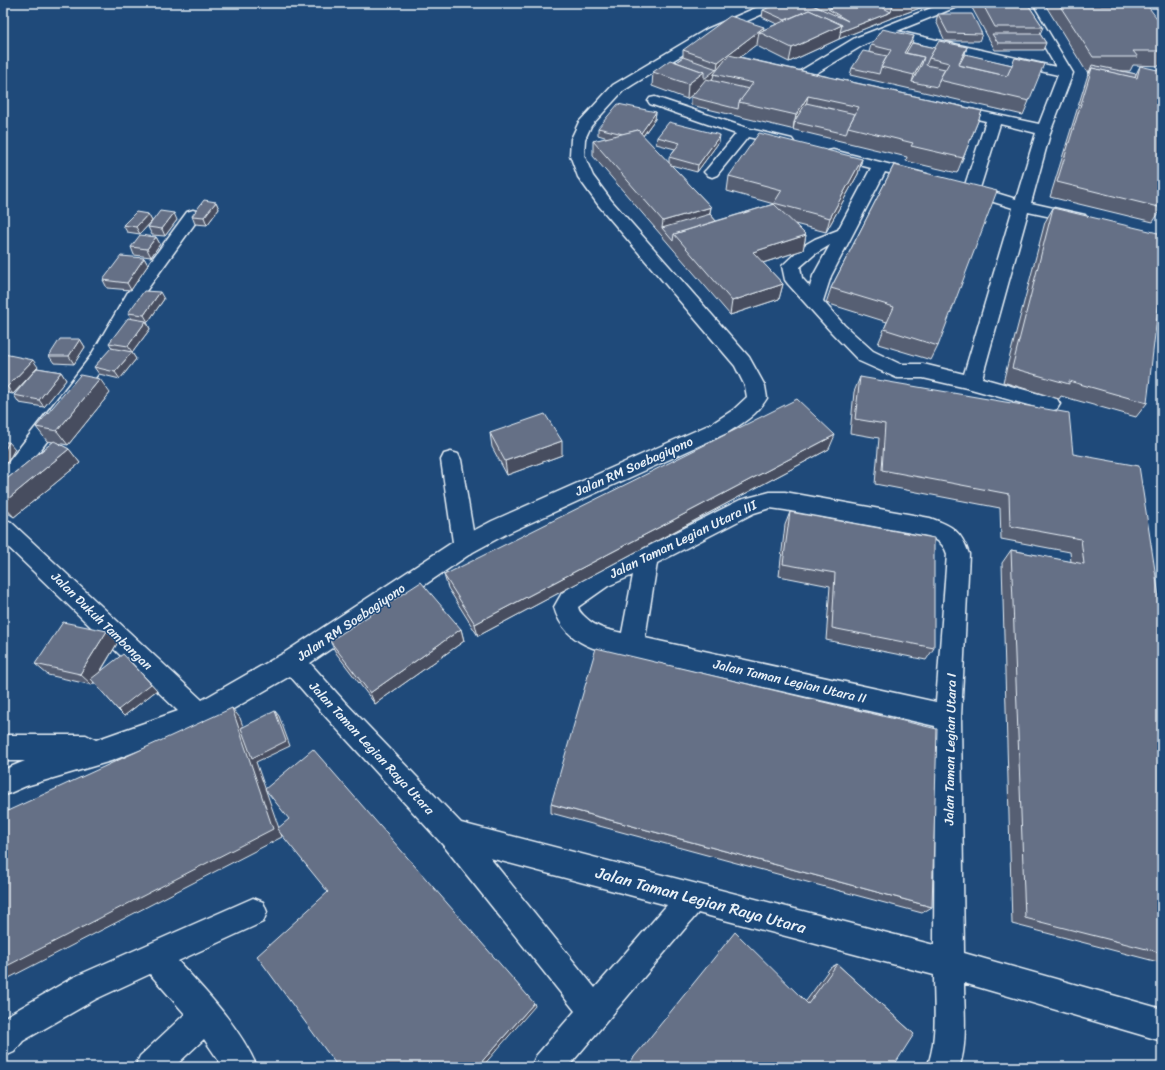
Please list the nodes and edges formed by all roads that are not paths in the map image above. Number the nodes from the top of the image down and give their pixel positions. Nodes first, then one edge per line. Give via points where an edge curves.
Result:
1 (777, 3) edge
2 (955, 3) edge
3 (1025, 3) edge
4 (932, 12) junction
5 (882, 32) junction
6 (936, 43) junction
7 (790, 70) edge
8 (1066, 73) junction
9 (805, 74) junction
10 (820, 78) edge
11 (655, 101) dead end
12 (941, 107) edge
13 (994, 120) junction
14 (1044, 130) junction
15 (745, 132) junction
16 (805, 147) edge
17 (820, 151) edge
18 (880, 166) junction
19 (712, 172) dead end
20 (933, 180) edge
21 (956, 186) edge
22 (971, 190) junction
23 (1022, 206) junction
24 (193, 216) edge
25 (1092, 221) edge
26 (843, 234) junction
27 (814, 302) junction
28 (971, 382) junction
29 (1050, 404) dead end
30 (451, 460) dead end
31 (3, 484) edge
32 (3, 528) edge
33 (950, 536) joint
34 (464, 546) junction
35 (647, 558) junction
36 (566, 607) joint
37 (632, 646) junction
38 (293, 661) junction
39 (200, 715) junction
40 (948, 717) junction
41 (3, 748) edge
42 (111, 748) junction
43 (3, 783) edge
44 (452, 835) junction
45 (693, 897) junction
46 (253, 912) dead end
47 (155, 958) junction
48 (949, 964) junction
49 (594, 1011) junction
50 (207, 1015) junction
51 (1162, 1025) edge
52 (3, 1041) edge
53 (151, 1067) edge
54 (241, 1067) edge
55 (547, 1067) edge
56 (943, 1067) edge

1 - 34 street, Jalan RM Soebagiyono via 711,32 618,88 584,125 578,139 577,154 586,176 605,203 742,362 755,386 757,398 743,414 720,428 500,527
2 - 4 street
3 - 8 street
4 - 5 street
4 - 6 street
5 - 6 street
5 - 9 street via 860,41
6 - 8 street
7 - 9 street
8 - 14 street
9 - 10 street
11 - 15 street
12 - 13 street
13 - 14 street
13 - 22 street
14 - 23 street
15 - 16 street
15 - 19 street
17 - 18 street
18 - 20 street
18 - 26 street
21 - 22 street
22 - 23 street
23 - 25 street
23 - 28 street
24 - 31 street via 134,296 98,361
26 - 27 street via 822,276
26 - 27 street via 817,244 798,258 792,266 794,280
27 - 28 street via 866,356 897,371 923,371
28 - 29 street
30 - 34 street
32 - 39 street, Jalan Dukuh Tambangan
33 - 35 street, Jalan Taman Legian Utara III via 930,527 770,500 748,506
33 - 40 street, Jalan Taman Legian Utara I via 958,554
34 - 38 street, Jalan RM Soebagiyono
35 - 36 street, Jalan Taman Legian Utara III via 600,579 570,600
35 - 37 street
36 - 37 street, Jalan Taman Legian Utara II via 573,622 593,636
37 - 40 street, Jalan Taman Legian Utara II
38 - 39 street, Jalan RM Soebagiyono
38 - 44 street, Jalan Taman Legian Raya Utara
39 - 42 street, Jalan RM Soebagiyono
40 - 48 street, Jalan Taman Legian Utara I
41 - 42 street
42 - 43 street, Jalan RM Soebagiyono via 23,774
44 - 45 street, Jalan Taman Legian Raya Utara
44 - 49 street, Jalan Taman Legian Raya Utara
45 - 48 street, Jalan Taman Legian Raya Utara
45 - 49 street
46 - 47 street
47 - 50 street
47 - 52 street via 85,988 12,1030
48 - 51 street, Jalan Taman Legian Raya Utara
48 - 56 street via 949,1030 946,1061
49 - 55 street
50 - 53 street
50 - 54 street

